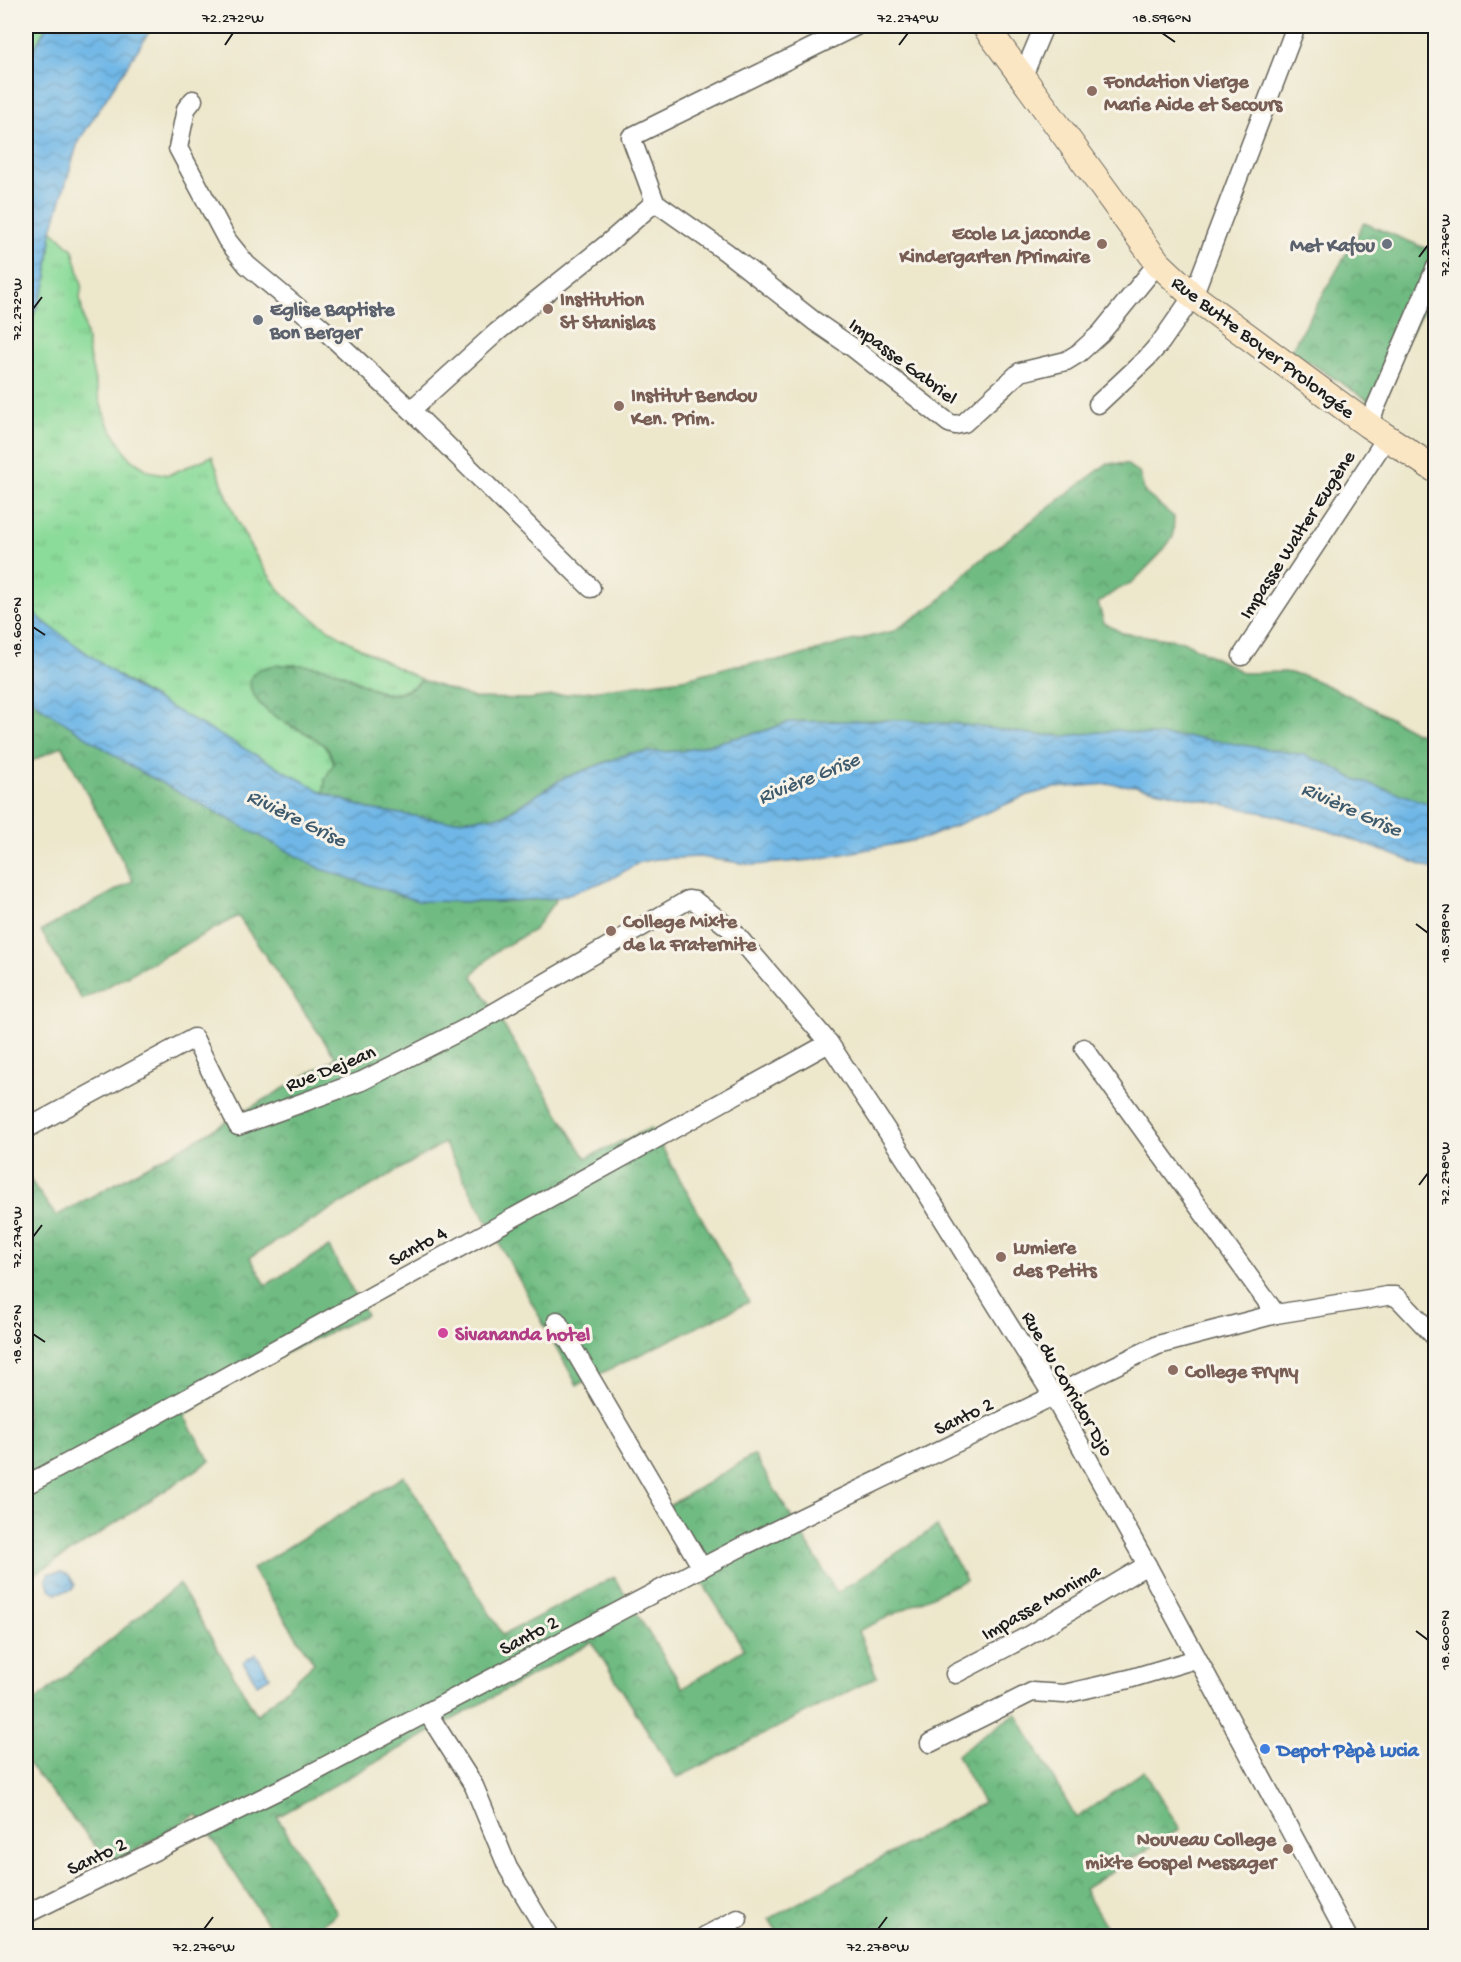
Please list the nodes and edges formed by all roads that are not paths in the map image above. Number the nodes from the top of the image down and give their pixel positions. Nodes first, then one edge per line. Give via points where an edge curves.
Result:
1 (856, 26) edge
2 (986, 26) edge
3 (1044, 26) edge
4 (1296, 26) edge
5 (1023, 76) junction
6 (194, 100) dead end
7 (655, 202) junction
8 (1158, 263) junction
9 (1436, 267) edge
10 (1193, 296) junction
11 (1098, 404) dead end
12 (411, 410) junction
13 (1377, 431) junction
14 (1436, 470) edge
15 (591, 588) dead end
16 (1242, 656) dead end
17 (688, 900) joint
18 (829, 1043) junction
19 (1084, 1048) dead end
20 (26, 1129) edge
21 (1276, 1314) junction
22 (557, 1321) dead end
23 (1436, 1338) edge
24 (1053, 1396) junction
25 (26, 1485) edge
26 (1147, 1565) junction
27 (702, 1568) junction
28 (1196, 1659) junction
29 (955, 1674) dead end
30 (427, 1712) junction
31 (930, 1743) dead end
32 (26, 1914) edge
33 (738, 1919) dead end
34 (549, 1936) edge
35 (705, 1936) edge
36 (1347, 1936) edge

1 - 7 street via 631,137
2 - 5 street, Rue Butte Boyer Prolongée
3 - 5 street
4 - 10 street
5 - 8 street, Rue Butte Boyer Prolongée
6 - 12 street via 186,109 178,148 227,240 248,266
7 - 8 street, Impasse Gabriel via 949,423 959,425 1020,372 1066,361 1079,353 1101,333
7 - 12 street via 497,332
8 - 10 street, Rue Butte Boyer Prolongée
9 - 13 street, Impasse Walter Eugène
10 - 11 street via 1147,358
10 - 13 street, Rue Butte Boyer Prolongée
12 - 15 street
13 - 14 street, Rue Butte Boyer Prolongée
13 - 16 street, Impasse Walter Eugène
17 - 18 street, Rue du Corridor Djo via 695,901 733,931
17 - 20 street, Rue Dejean via 478,1022 362,1081 238,1126 194,1038
18 - 24 street, Rue du Corridor Djo
18 - 25 street, Santo 4
19 - 21 street
21 - 23 street, Santo 2 via 1395,1296
21 - 24 street, Santo 2 via 1158,1345
22 - 27 street
24 - 26 street, Rue du Corridor Djo
24 - 27 street, Santo 2
26 - 28 street, Rue du Corridor Djo
26 - 29 street, Impasse Monima
27 - 30 street, Santo 2
28 - 31 street via 1064,1694 1032,1692
28 - 36 street, Rue du Corridor Djo
30 - 32 street, Santo 2
30 - 34 street via 474,1786 508,1868
33 - 35 street

